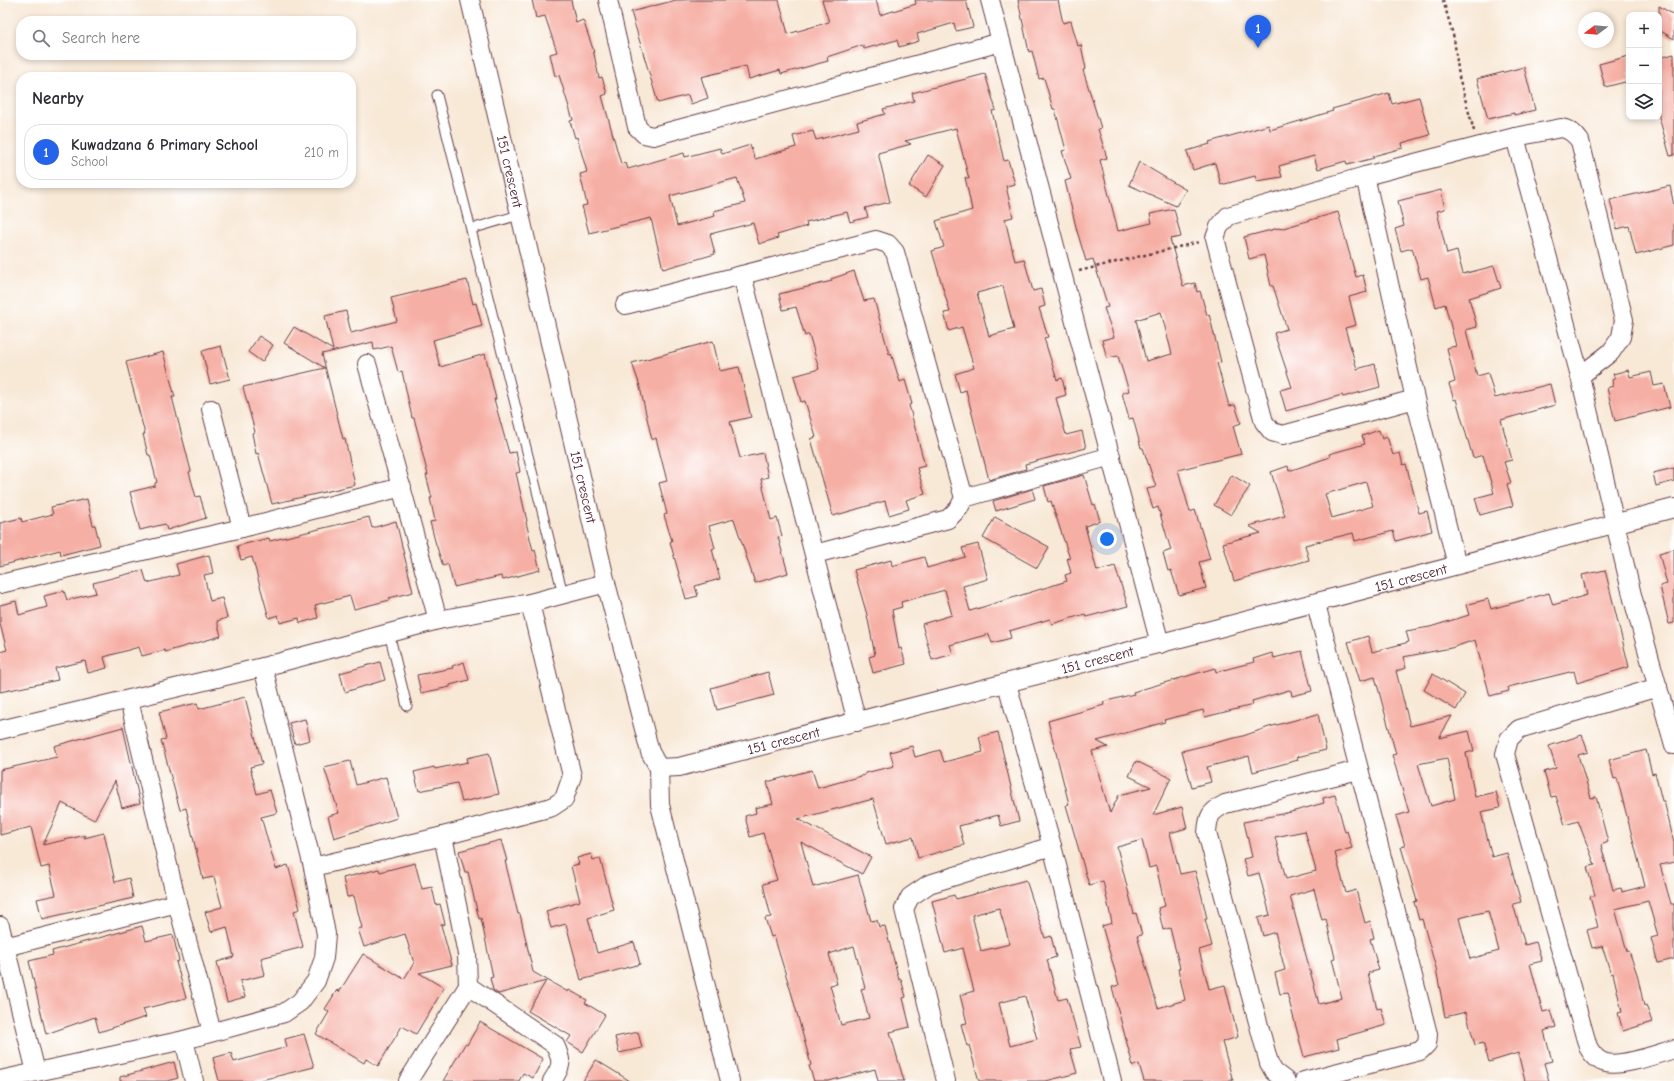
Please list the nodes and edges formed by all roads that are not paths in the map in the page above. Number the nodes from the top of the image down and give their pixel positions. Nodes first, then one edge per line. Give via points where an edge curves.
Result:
1 (470, 0) edge
2 (608, 0) edge
3 (990, 0) edge
4 (1002, 42) junction
5 (437, 95) dead end
6 (1515, 137) junction
7 (1365, 176) junction
8 (519, 215) junction
9 (471, 229) junction
10 (742, 275) junction
11 (625, 305) dead end
12 (367, 364) dead end
13 (1580, 376) junction
14 (1415, 399) junction
15 (212, 409) dead end
16 (1111, 456) junction
17 (402, 487) junction
18 (964, 498) junction
19 (1674, 508) edge
20 (1614, 524) junction
21 (242, 528) junction
22 (815, 554) junction
23 (1457, 565) junction
24 (606, 583) junction
25 (0, 584) edge
26 (563, 594) junction
27 (530, 603) junction
28 (1316, 604) junction
29 (438, 620) junction
30 (389, 633) junction
31 (1160, 644) junction
32 (264, 667) junction
33 (1007, 684) junction
34 (1658, 687) junction
35 (129, 700) junction
36 (407, 706) dead end
37 (857, 722) junction
38 (0, 730) edge
39 (1674, 745) edge
40 (659, 768) junction
41 (1358, 770) junction
42 (443, 836) junction
43 (1052, 846) junction
44 (314, 867) junction
45 (177, 903) junction
46 (0, 926) edge
47 (5, 947) junction
48 (468, 986) junction
49 (212, 1032) junction
50 (184, 1040) junction
51 (1674, 1049) edge
52 (36, 1072) junction
53 (66, 1074) edge
54 (0, 1080) edge
55 (194, 1081) edge
56 (408, 1081) edge
57 (552, 1081) edge
58 (730, 1081) edge
59 (946, 1081) edge
60 (1112, 1081) edge
61 (1286, 1081) edge
62 (1304, 1081) edge

1 - 8 street, 151 crescent
2 - 4 street via 638,127 644,134 653,136
3 - 4 street
4 - 16 street
5 - 9 lane
6 - 7 street
6 - 13 street
6 - 13 street via 1561,128 1567,129 1580,141 1624,320 1621,337 1611,352
7 - 14 street
7 - 14 street via 1228,216 1219,227 1215,238 1264,422 1272,432 1283,435
8 - 9 lane
8 - 24 street, 151 crescent
9 - 26 lane
10 - 11 street
10 - 18 street via 876,240 888,244 895,252
10 - 22 street
12 - 17 street
13 - 20 street
14 - 23 street
15 - 21 street
16 - 18 street
16 - 31 street
17 - 21 street
17 - 29 street
18 - 22 street via 959,508 948,519
19 - 20 street, 151 crescent
20 - 23 street, 151 crescent
20 - 34 street
21 - 25 street
22 - 37 street
23 - 28 street, 151 crescent
24 - 26 street
24 - 40 street, 151 crescent via 650,752
26 - 27 street
27 - 29 street
27 - 42 street via 572,776 564,799 552,807
28 - 31 street, 151 crescent
28 - 41 street
29 - 30 street
30 - 32 street
30 - 36 lane
31 - 33 street, 151 crescent
32 - 35 street
32 - 44 street
33 - 37 street, 151 crescent
33 - 43 street
34 - 39 street
34 - 51 street via 1519,729 1509,739 1505,754 1588,1047 1594,1057 1606,1063 1623,1063
35 - 38 street
35 - 45 street
37 - 40 street, 151 crescent via 679,767
40 - 58 street via 660,805
41 - 61 street via 1225,804 1213,810 1208,820 1207,833 1269,1063 1274,1072
41 - 62 street via 1428,1034 1427,1044 1420,1051
42 - 44 street
42 - 48 street via 467,954
43 - 59 street via 929,884 910,897 904,909
43 - 60 street
44 - 49 street via 326,934 324,958 316,981 300,1002 284,1013
45 - 47 street
45 - 49 street
46 - 47 street
47 - 52 street
48 - 56 street
48 - 57 street via 555,1046 561,1058 560,1068
49 - 50 street
50 - 53 street
50 - 55 street
52 - 53 street
52 - 54 street

